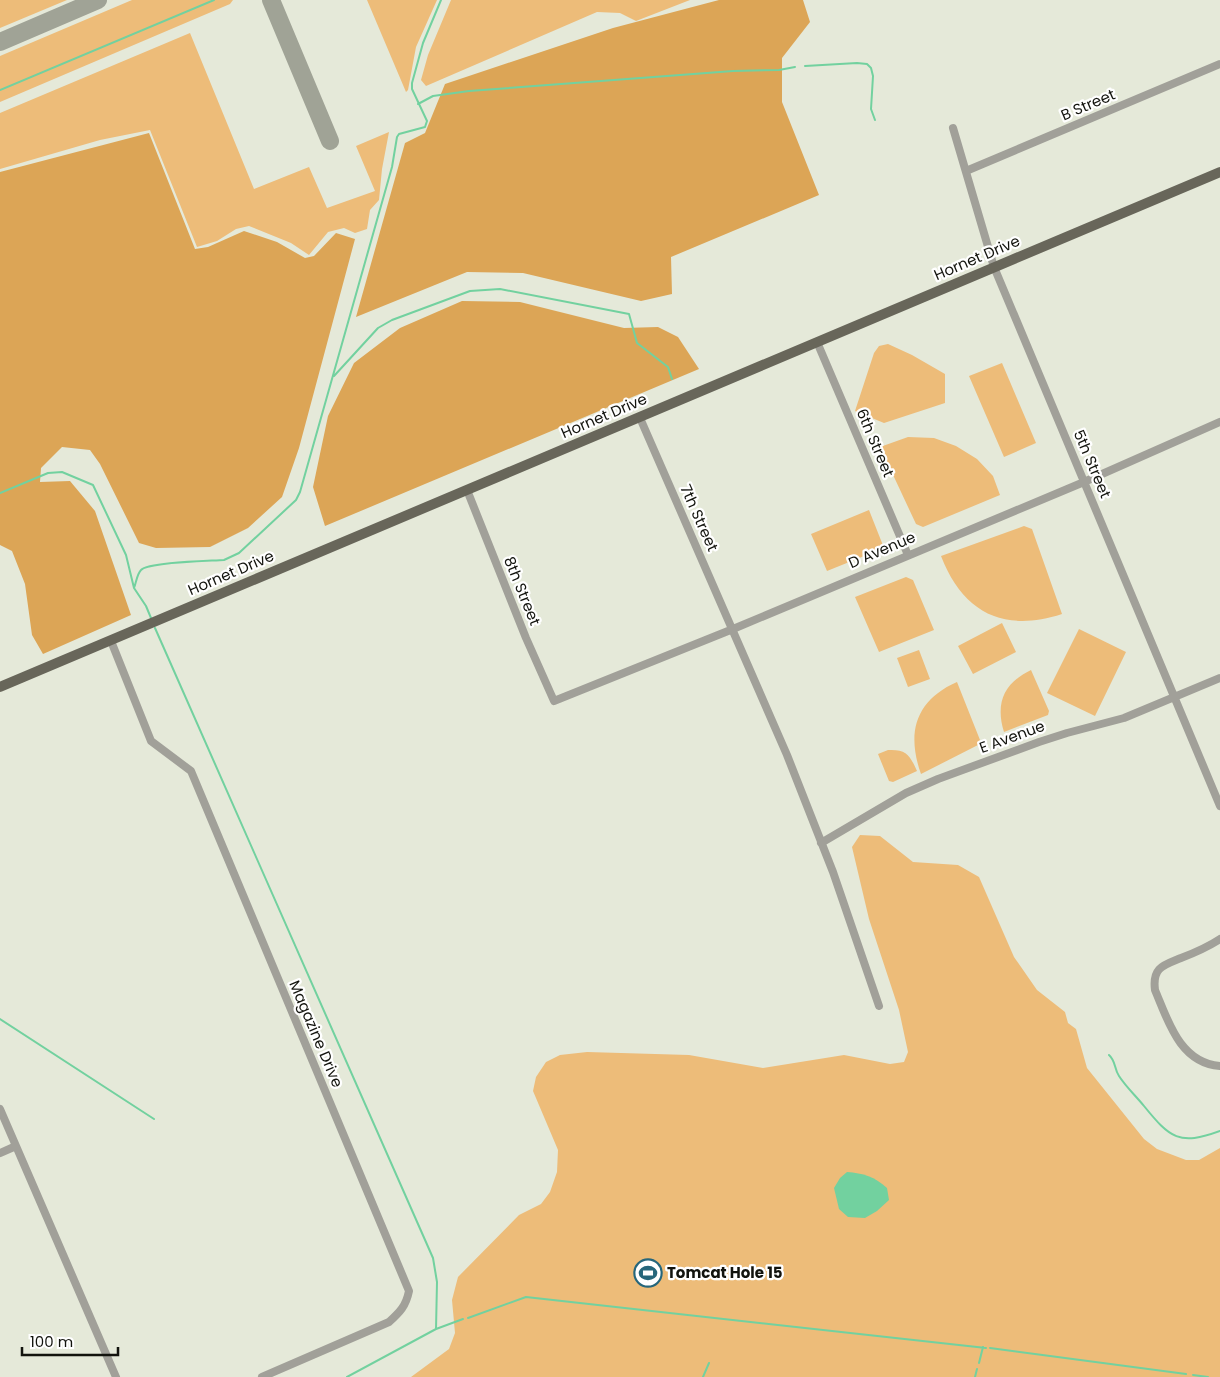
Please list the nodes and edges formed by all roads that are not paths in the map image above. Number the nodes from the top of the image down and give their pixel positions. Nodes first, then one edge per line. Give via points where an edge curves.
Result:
1 (1220, 64) edge
2 (952, 128) dead end
3 (966, 171) junction
4 (1220, 172) edge
5 (994, 267) junction
6 (817, 342) junction
7 (640, 418) junction
8 (1220, 422) edge
9 (1084, 482) junction
10 (468, 490) junction
11 (908, 555) junction
12 (733, 629) junction
13 (111, 641) junction
14 (1220, 678) edge
15 (0, 688) edge
16 (1175, 697) junction
17 (554, 701) joint
18 (1220, 806) edge
19 (822, 842) junction
20 (1220, 939) edge
21 (879, 1006) dead end
22 (1220, 1066) edge
23 (0, 1109) edge
24 (16, 1146) junction
25 (0, 1153) edge
26 (116, 1377) edge
27 (262, 1377) edge

1 - 3 street, B Street
2 - 3 street, 5th Street
3 - 5 street, 5th Street
4 - 5 main road, Hornet Drive
5 - 6 main road, Hornet Drive
5 - 9 street, 5th Street
6 - 7 main road, Hornet Drive
6 - 11 street, 6th Street
7 - 10 main road, Hornet Drive
7 - 12 street, 7th Street
8 - 9 street, D Avenue
9 - 11 street, D Avenue
9 - 16 street, 5th Street
10 - 13 main road, Hornet Drive
10 - 17 street, 8th Street
11 - 12 street, D Avenue
12 - 17 street, D Avenue
12 - 19 street, 7th Street
13 - 15 main road, Hornet Drive
13 - 27 street, Magazine Drive via 151,741 191,771 409,1291 403,1309 388,1322
14 - 16 street, E Avenue
16 - 18 street, 5th Street
16 - 19 street, E Avenue via 1124,718 1039,742 906,793
19 - 21 street, 7th Street
20 - 22 street via 1167,962 1158,971 1154,984 1178,1042 1200,1061
23 - 24 street
24 - 25 street
24 - 26 street

